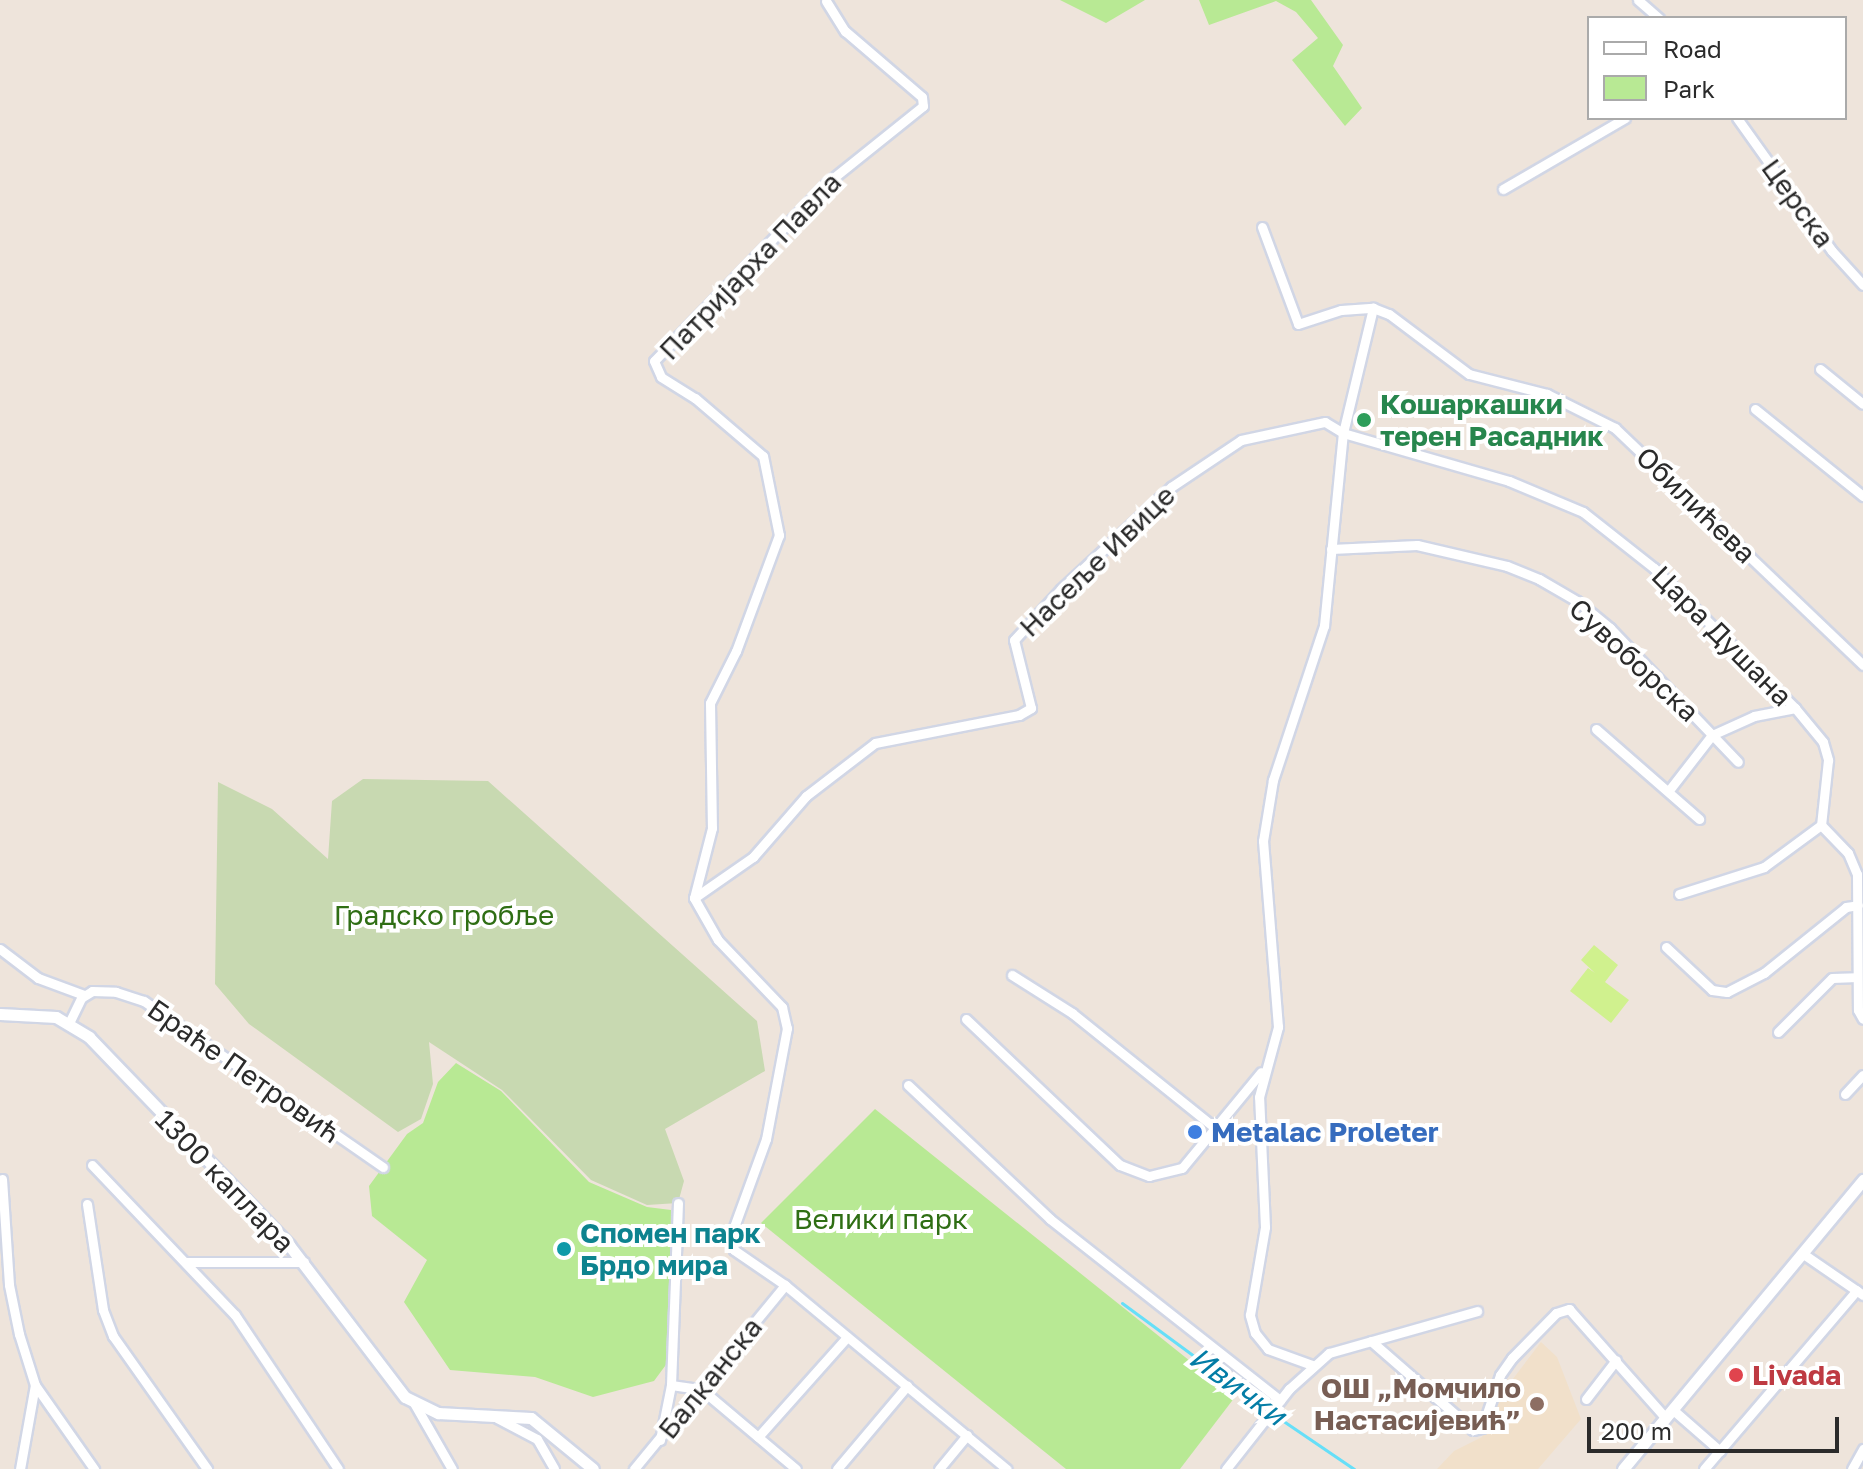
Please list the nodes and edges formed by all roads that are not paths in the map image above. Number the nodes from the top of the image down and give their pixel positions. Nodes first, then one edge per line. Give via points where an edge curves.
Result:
1 (1638, 0) edge
2 (826, 1) edge
3 (1657, 16) edge
4 (1622, 120) edge
5 (1738, 120) edge
6 (1503, 189) dead end
7 (1262, 227) dead end
8 (1863, 285) edge
9 (1373, 308) junction
10 (1820, 369) dead end
11 (1863, 404) edge
12 (1755, 409) dead end
13 (1343, 433) junction
14 (1863, 496) edge
15 (1331, 549) junction
16 (1863, 665) edge
17 (1795, 708) junction
18 (1596, 729) dead end
19 (1712, 735) junction
20 (1738, 762) dead end
21 (1670, 789) junction
22 (1699, 819) dead end
23 (1821, 825) junction
24 (1679, 894) dead end
25 (694, 898) junction
26 (1858, 905) junction
27 (1860, 946) edge
28 (1666, 947) dead end
29 (0, 949) edge
30 (1012, 975) dead end
31 (1857, 977) junction
32 (84, 995) junction
33 (0, 1014) edge
34 (966, 1019) dead end
35 (1863, 1019) edge
36 (69, 1023) junction
37 (1778, 1032) dead end
38 (1261, 1072) junction
39 (1863, 1075) edge
40 (908, 1085) dead end
41 (1845, 1094) dead end
42 (1215, 1128) junction
43 (92, 1165) dead end
44 (383, 1167) dead end
45 (2, 1179) edge
46 (1863, 1180) edge
47 (678, 1203) dead end
48 (87, 1204) dead end
49 (1802, 1253) junction
50 (186, 1262) junction
51 (304, 1262) junction
52 (785, 1285) junction
53 (1860, 1292) edge
54 (1477, 1311) dead end
55 (847, 1337) junction
56 (1371, 1341) junction
57 (1616, 1360) junction
58 (1312, 1365) junction
59 (35, 1385) junction
60 (671, 1385) junction
61 (907, 1386) junction
62 (701, 1389) junction
63 (1586, 1399) dead end
64 (414, 1403) junction
65 (1278, 1404) junction
66 (1668, 1413) junction
67 (487, 1414) junction
68 (967, 1435) junction
69 (758, 1437) junction
70 (660, 1440) junction
71 (1863, 1449) edge
72 (1720, 1451) junction
73 (20, 1469) edge
74 (94, 1469) edge
75 (207, 1469) edge
76 (338, 1469) edge
77 (452, 1469) edge
78 (554, 1469) edge
79 (593, 1469) edge
80 (634, 1469) edge
81 (796, 1469) edge
82 (837, 1469) edge
83 (939, 1469) edge
84 (1007, 1469) edge
85 (1226, 1469) edge
86 (1623, 1469) edge
87 (1704, 1469) edge
88 (1852, 1469) edge

1 - 3 street
2 - 25 street, Патријарха Павла via 845,31 922,97 923,106 827,183 654,361 661,377 695,398 763,456 779,535 736,651 710,703 711,841
4 - 6 street
5 - 8 street, Церска via 1832,251
7 - 9 street via 1298,324 1341,310
9 - 13 street
9 - 16 street, Обилићева via 1389,314 1469,374 1547,394 1615,428
10 - 11 street
12 - 14 street
13 - 15 street
13 - 17 street, Цара Душана via 1509,481 1583,512 1654,568
13 - 25 street, Насеље Ивице via 1325,422 1241,440 1171,487 1014,640 1031,708 1019,715 875,743 806,796 753,857
15 - 19 street, Сувоборска via 1417,545 1539,579 1610,628
15 - 38 street via 1324,626 1273,780 1263,841 1278,1027
17 - 19 street via 1754,716
17 - 23 street, Цара Душана via 1823,742 1828,760
18 - 21 street
19 - 20 street, Сувоборска
19 - 21 street
21 - 22 street
23 - 24 street via 1764,867
23 - 26 street via 1855,866
25 - 52 street via 718,940 782,1007 787,1028 766,1139 731,1235 734,1250
26 - 27 street
26 - 28 street via 1846,907 1764,973 1727,992 1712,990
27 - 31 street
29 - 32 street via 38,978
30 - 42 street via 1072,1013
31 - 35 street
31 - 37 street via 1832,978
32 - 36 street
32 - 44 street, Браће Петровић via 116,992 161,1010
33 - 36 street via 31,1013
34 - 42 street via 1132,1171 1161,1176 1182,1168
36 - 51 street, 1300 каплара
38 - 42 street
38 - 58 street via 1265,1227 1250,1315 1255,1333 1268,1349
39 - 41 street
40 - 65 street via 1050,1219
43 - 50 street
45 - 59 street via 9,1285
46 - 49 street
47 - 60 street
48 - 75 street via 97,1277 113,1336
49 - 53 street
49 - 66 street
50 - 51 street
50 - 76 street via 235,1315
51 - 64 street, 1300 каплара via 386,1379
52 - 55 street
52 - 62 street, Балканска
53 - 72 street
54 - 56 street
55 - 61 street
55 - 69 street
56 - 57 street via 1473,1430 1482,1428 1500,1375 1512,1358 1562,1310 1569,1309
56 - 58 street via 1329,1353
57 - 63 street
57 - 66 street
58 - 65 street
59 - 73 street
59 - 74 street
60 - 62 street
60 - 70 street
61 - 68 street
61 - 82 street
62 - 69 street
62 - 70 street, Балканска
64 - 67 street via 438,1413
64 - 77 street
65 - 85 street
66 - 72 street
66 - 86 street
67 - 78 street via 530,1434
67 - 79 street via 537,1421
68 - 83 street
68 - 84 street
69 - 81 street
70 - 80 street, Балканска
71 - 88 street
72 - 87 street

